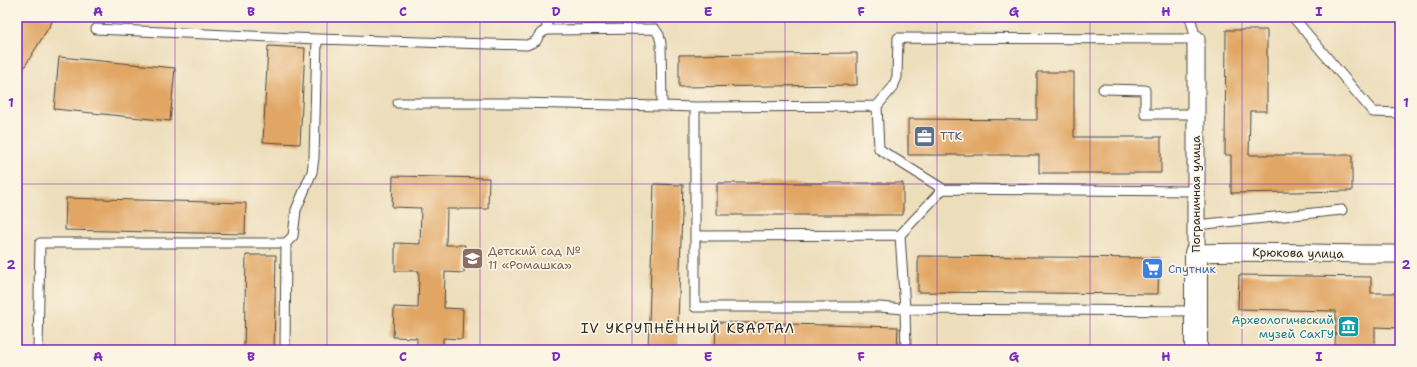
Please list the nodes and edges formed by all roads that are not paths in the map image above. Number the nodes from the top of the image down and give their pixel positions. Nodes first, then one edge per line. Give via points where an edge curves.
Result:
1 (545, 17) edge
2 (1190, 17) edge
3 (1195, 17) edge
4 (1293, 17) edge
5 (96, 29) dead end
6 (548, 30) junction
7 (317, 39) junction
8 (1196, 39) junction
9 (1103, 89) dead end
10 (398, 103) dead end
11 (662, 106) junction
12 (877, 106) junction
13 (695, 107) junction
14 (1400, 113) edge
15 (1196, 114) junction
16 (944, 189) junction
17 (1195, 191) junction
18 (1342, 210) dead end
19 (1196, 225) junction
20 (900, 235) junction
21 (695, 236) junction
22 (286, 243) junction
23 (1196, 253) junction
24 (1400, 254) edge
25 (905, 309) junction
26 (1196, 311) junction
27 (38, 350) edge
28 (285, 350) edge
29 (906, 350) edge
30 (1196, 350) edge

1 - 6 lane
2 - 8 lane
3 - 8 lane
4 - 14 lane via 1373,112
5 - 7 lane
6 - 7 lane via 527,45
6 - 11 lane via 655,29 661,43
7 - 22 lane via 314,158 296,210 293,236
8 - 12 lane via 898,38 897,77 893,87
8 - 15 street, Пограничная улица
9 - 15 lane via 1145,90 1145,114
10 - 11 lane
11 - 13 lane
12 - 13 lane
12 - 16 lane via 879,150
13 - 21 lane
15 - 17 street, Пограничная улица
16 - 17 lane
16 - 20 lane
17 - 19 street, Пограничная улица
18 - 19 lane
19 - 23 street, Пограничная улица
20 - 21 lane
20 - 25 lane
21 - 25 lane via 695,307
22 - 27 lane via 40,243
22 - 28 lane
23 - 24 street, Крюкова улица
23 - 26 street, Пограничная улица
25 - 26 lane
25 - 29 lane
26 - 30 street, Пограничная улица

